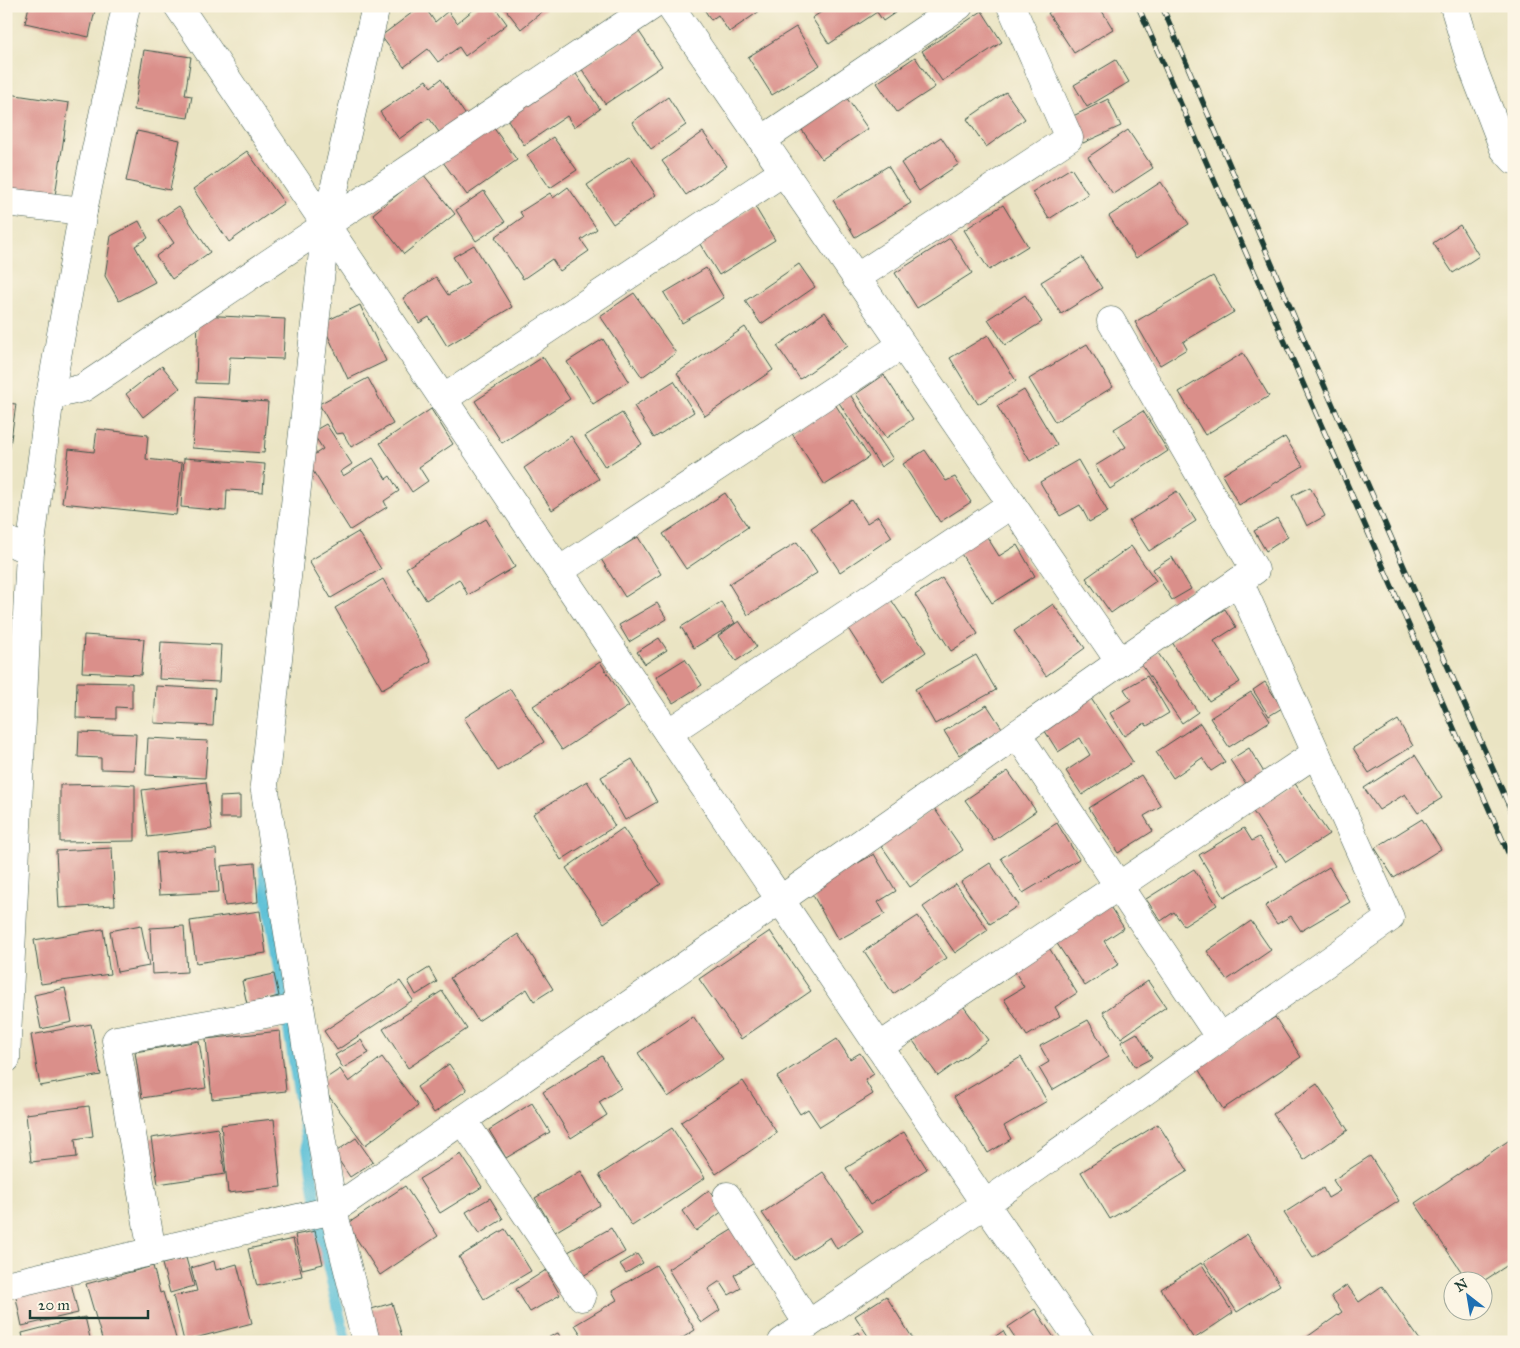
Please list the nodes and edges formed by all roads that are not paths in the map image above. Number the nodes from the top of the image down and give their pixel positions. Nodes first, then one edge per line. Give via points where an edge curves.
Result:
1 (126, 6) edge
2 (178, 6) edge
3 (376, 6) edge
4 (652, 6) edge
5 (670, 6) edge
6 (959, 6) edge
7 (1011, 6) edge
8 (1454, 6) edge
9 (762, 140) junction
10 (1511, 149) edge
11 (784, 172) junction
12 (6, 202) edge
13 (83, 211) junction
14 (326, 225) junction
15 (856, 278) junction
16 (1111, 321) dead end
17 (902, 345) junction
18 (50, 396) junction
19 (443, 399) junction
20 (1012, 504) junction
21 (18, 546) edge
22 (559, 571) junction
23 (1239, 581) junction
24 (1120, 662) junction
25 (668, 733) junction
26 (1017, 734) junction
27 (1316, 753) junction
28 (1118, 886) junction
29 (780, 900) junction
30 (288, 1010) junction
31 (1220, 1038) junction
32 (879, 1047) junction
33 (6, 1060) edge
34 (464, 1120) junction
35 (727, 1196) dead end
36 (985, 1204) junction
37 (322, 1212) junction
38 (152, 1252) junction
39 (6, 1285) edge
40 (582, 1297) dead end
41 (808, 1324) junction
42 (366, 1342) edge
43 (782, 1342) edge
44 (1081, 1342) edge

1 - 13 street
2 - 14 street
3 - 14 street
4 - 14 street
5 - 9 street
6 - 9 street
7 - 15 street via 1069,138
8 - 10 street via 1471,63
9 - 11 street
11 - 15 street
11 - 19 street
12 - 13 street
13 - 18 street
14 - 18 street via 83,388
14 - 19 street
14 - 30 street via 264,785
15 - 17 street
16 - 23 street via 1255,570
17 - 20 street
17 - 22 street
18 - 21 street
19 - 22 street
20 - 24 street
20 - 25 street
21 - 33 street
22 - 25 street
23 - 24 street
23 - 27 street
24 - 26 street
25 - 29 street
26 - 28 street
26 - 29 street
27 - 28 street
27 - 31 street via 1390,918
28 - 31 street
28 - 32 street
29 - 32 street
29 - 34 street
30 - 37 street
30 - 38 street via 116,1040
31 - 36 street
32 - 36 street
34 - 37 street
34 - 40 street
35 - 41 street
36 - 41 street
36 - 44 street
37 - 38 street
37 - 42 street
38 - 39 street
41 - 43 street

